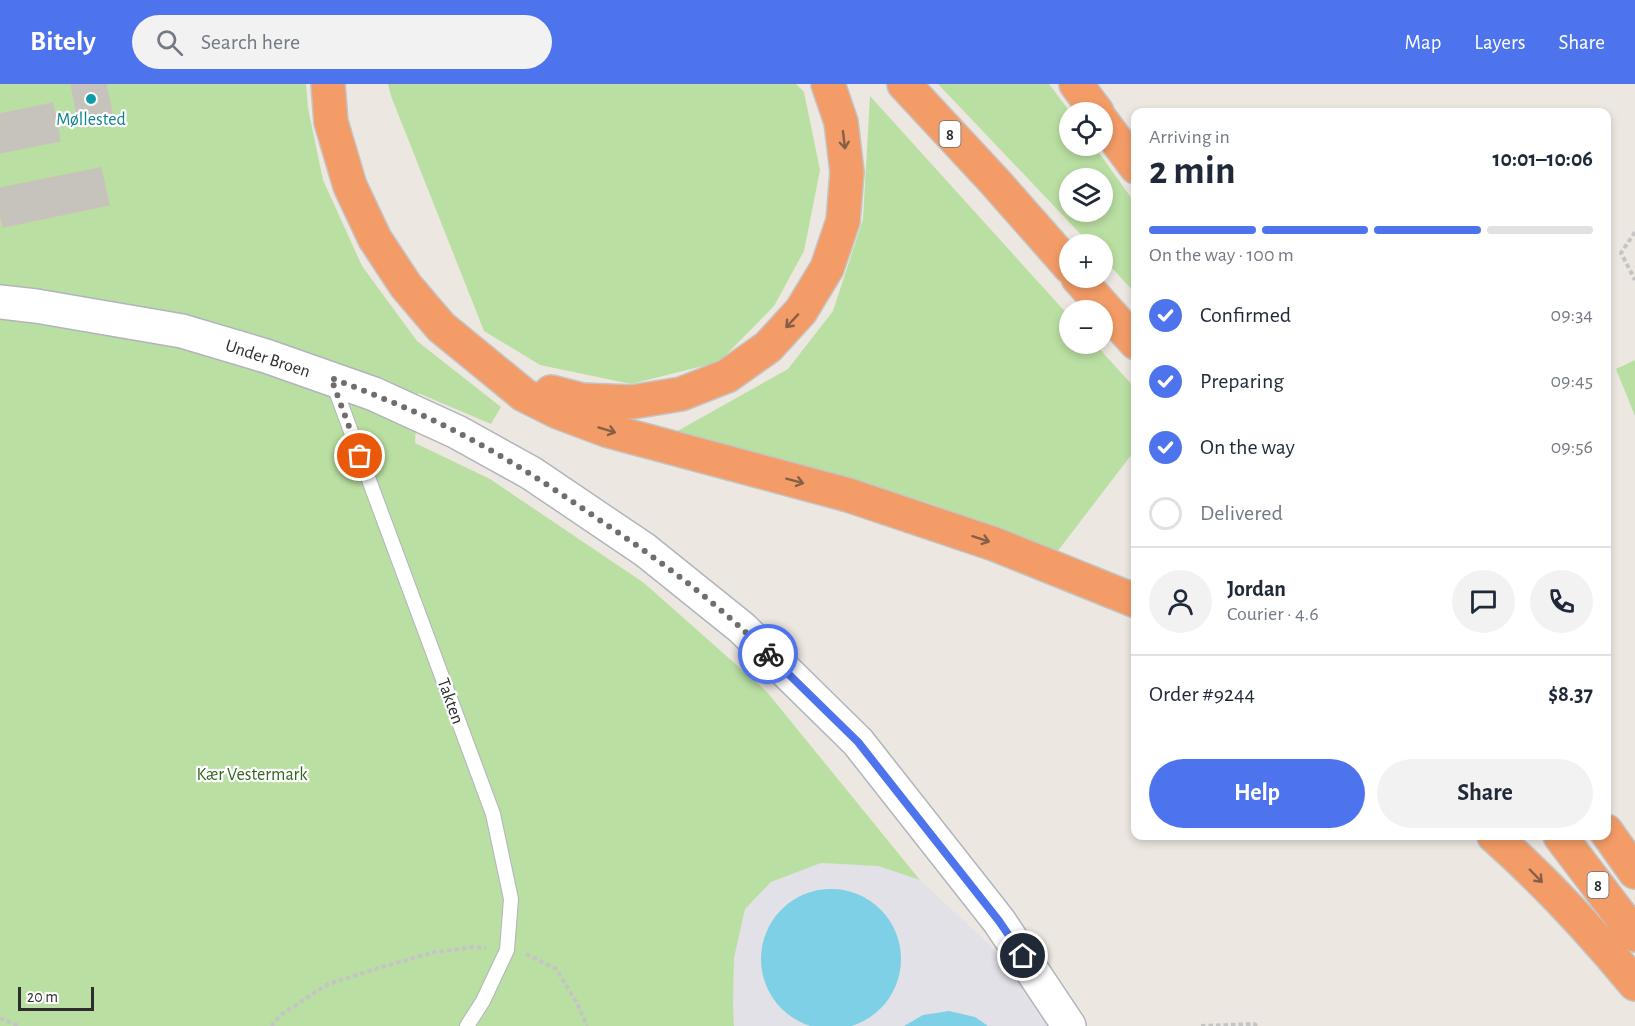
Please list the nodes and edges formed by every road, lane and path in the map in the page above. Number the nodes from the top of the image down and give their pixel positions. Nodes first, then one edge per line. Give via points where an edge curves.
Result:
1 (328, 84) edge
2 (828, 84) edge
3 (904, 84) edge
4 (1076, 84) edge
5 (1090, 102) edge
6 (1113, 136) edge
7 (1131, 160) edge
8 (996, 183) junction
9 (1635, 232) edge
10 (1059, 243) edge
11 (1059, 255) edge
12 (1635, 280) edge
13 (1087, 288) edge
14 (1104, 288) edge
15 (0, 302) edge
16 (1131, 316) edge
17 (1131, 337) edge
18 (483, 362) junction
19 (331, 378) junction
20 (1131, 599) edge
21 (1611, 838) edge
22 (1499, 840) edge
23 (1563, 840) edge
24 (1592, 840) edge
25 (1635, 872) edge
26 (1635, 898) edge
27 (1635, 935) edge
28 (507, 950) junction
29 (1635, 984) edge
30 (0, 1018) edge
31 (18, 1026) edge
32 (272, 1026) edge
33 (467, 1026) edge
34 (587, 1026) edge
35 (1070, 1026) edge
36 (1201, 1026) edge
37 (1257, 1026) edge

1 - 18 highway via 331,122 350,186 375,239 406,286 441,327
2 -> 18 highway via 841,122 848,172 843,221 827,268 812,294 768,347 727,376 681,394 632,402 582,400 534,387
3 - 8 highway, 8
4 - 5 highway
6 - 7 highway
8 - 10 highway, 8
8 - 11 highway, 8
9 - 12 path via 1621,253
13 - 17 highway
14 - 16 highway
15 - 19 street, Under Broen via 182,331
18 -> 20 highway via 524,395 606,430 848,495 994,544
19 - 28 lane, Takten via 493,814 511,899
19 - 35 street, Under Broen via 456,432 531,474 645,550 742,628 858,742 999,921
21 - 25 highway
22 -> 29 highway via 1600,942
23 - 27 highway, 8
24 - 26 highway, 8
28 - 32 path via 474,947 435,952 328,984 282,1014
28 - 33 lane, Takten
28 - 34 path via 531,955 556,969
30 - 31 path
36 - 37 path

